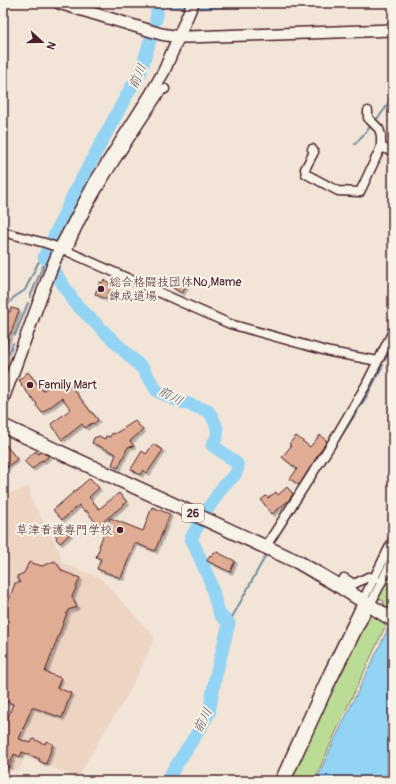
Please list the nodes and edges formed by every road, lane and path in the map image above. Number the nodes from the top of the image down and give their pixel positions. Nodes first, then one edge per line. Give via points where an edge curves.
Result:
1 (59, 3) edge
2 (193, 3) edge
3 (393, 30) edge
4 (179, 37) junction
5 (165, 89) dead end
6 (368, 110) dead end
7 (381, 147) junction
8 (312, 149) dead end
9 (393, 152) edge
10 (3, 232) edge
11 (60, 251) junction
12 (393, 331) edge
13 (378, 362) junction
14 (3, 399) edge
15 (3, 426) edge
16 (393, 540) edge
17 (266, 546) junction
18 (393, 559) edge
19 (375, 578) junction
20 (339, 586) junction
21 (369, 604) junction
22 (393, 620) edge
23 (295, 753) junction
24 (280, 781) edge
25 (286, 781) edge

1 - 4 street via 161,34
2 - 4 street
3 - 4 street
4 - 11 street via 164,71 95,182
5 - 11 street via 161,91 103,181 74,233
6 - 7 street via 368,118 379,129
7 - 8 street via 360,192 338,191 306,174 305,169 314,152
7 - 9 street
10 - 11 street via 45,243
11 - 13 street via 230,324 330,352
11 - 14 street
12 - 13 street
13 - 17 street via 332,443
15 - 17 main road, 26
16 - 19 street
17 - 20 main road, 26
18 - 21 street
19 - 20 street via 368,577 354,584 344,578
19 - 21 street
20 - 21 main road, 26
21 - 22 main road, 26
21 - 23 street
23 - 24 street
23 - 25 street

